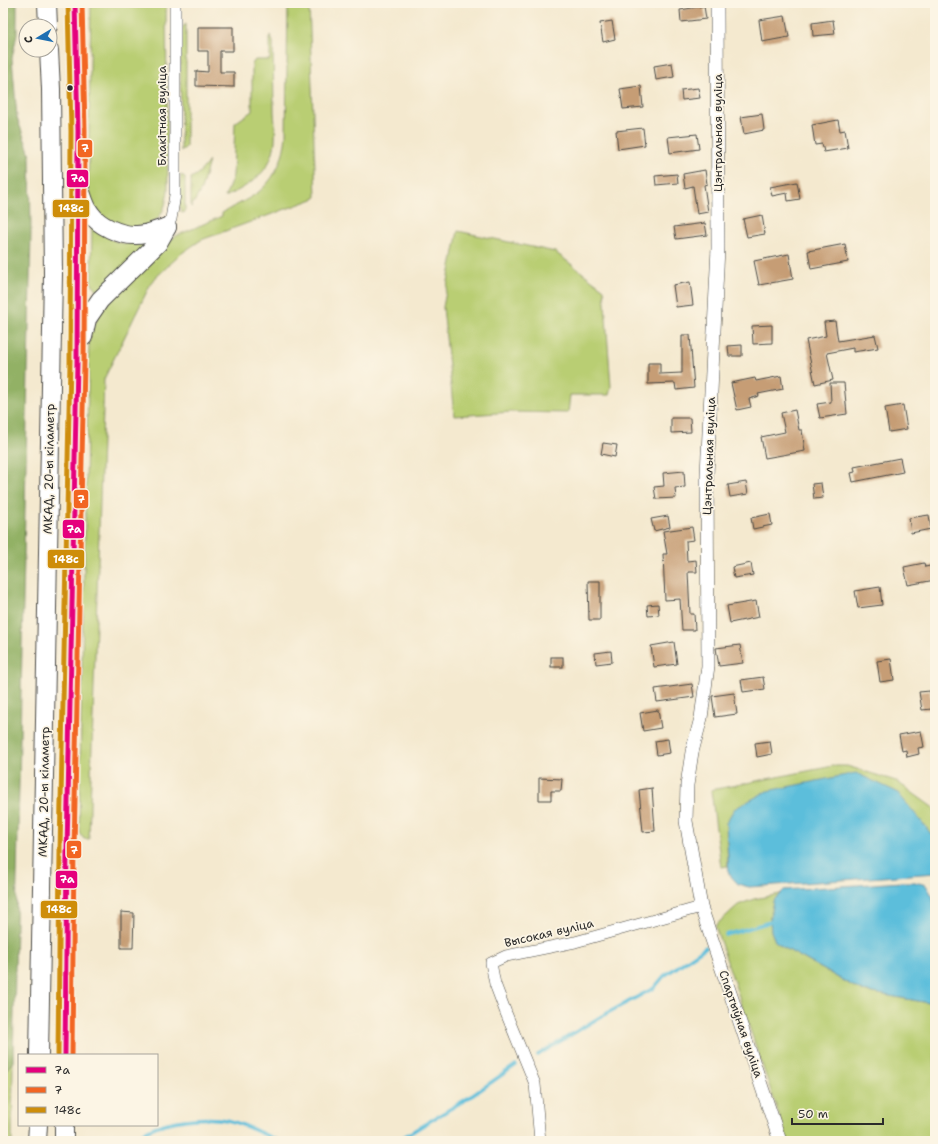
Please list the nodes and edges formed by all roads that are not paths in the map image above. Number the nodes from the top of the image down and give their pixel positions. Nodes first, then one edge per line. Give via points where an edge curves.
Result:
1 (47, 3) edge
2 (75, 3) edge
3 (176, 3) edge
4 (717, 3) edge
5 (48, 18) edge
6 (49, 58) edge
7 (77, 179) junction
8 (167, 227) junction
9 (77, 362) junction
10 (701, 907) junction
11 (39, 1054) edge
12 (65, 1054) edge
13 (38, 1126) edge
14 (64, 1126) edge
15 (37, 1141) edge
16 (64, 1141) edge
17 (540, 1141) edge
18 (780, 1141) edge

1 - 5 highway
2 - 7 highway, МКАД, 20-ы кіламетр
3 - 8 street, Блакітная вуліца via 175,195
4 - 10 street, Цэнтральная вуліца via 718,248 707,474 708,666 701,718 687,785 686,821
6 - 11 highway, МКАД, 20-ы кіламетр via 53,274
7 - 8 highway via 91,215 113,230 134,235
7 - 9 highway, МКАД, 20-ы кіламетр
8 - 9 highway via 158,243 100,300 87,319
9 - 12 highway, МКАД, 20-ы кіламетр
10 - 17 street, Высокая вуліца via 575,942 506,956 491,963 495,984 535,1084
10 - 18 street, Спартыўная вуліца
13 - 15 highway
14 - 16 highway

